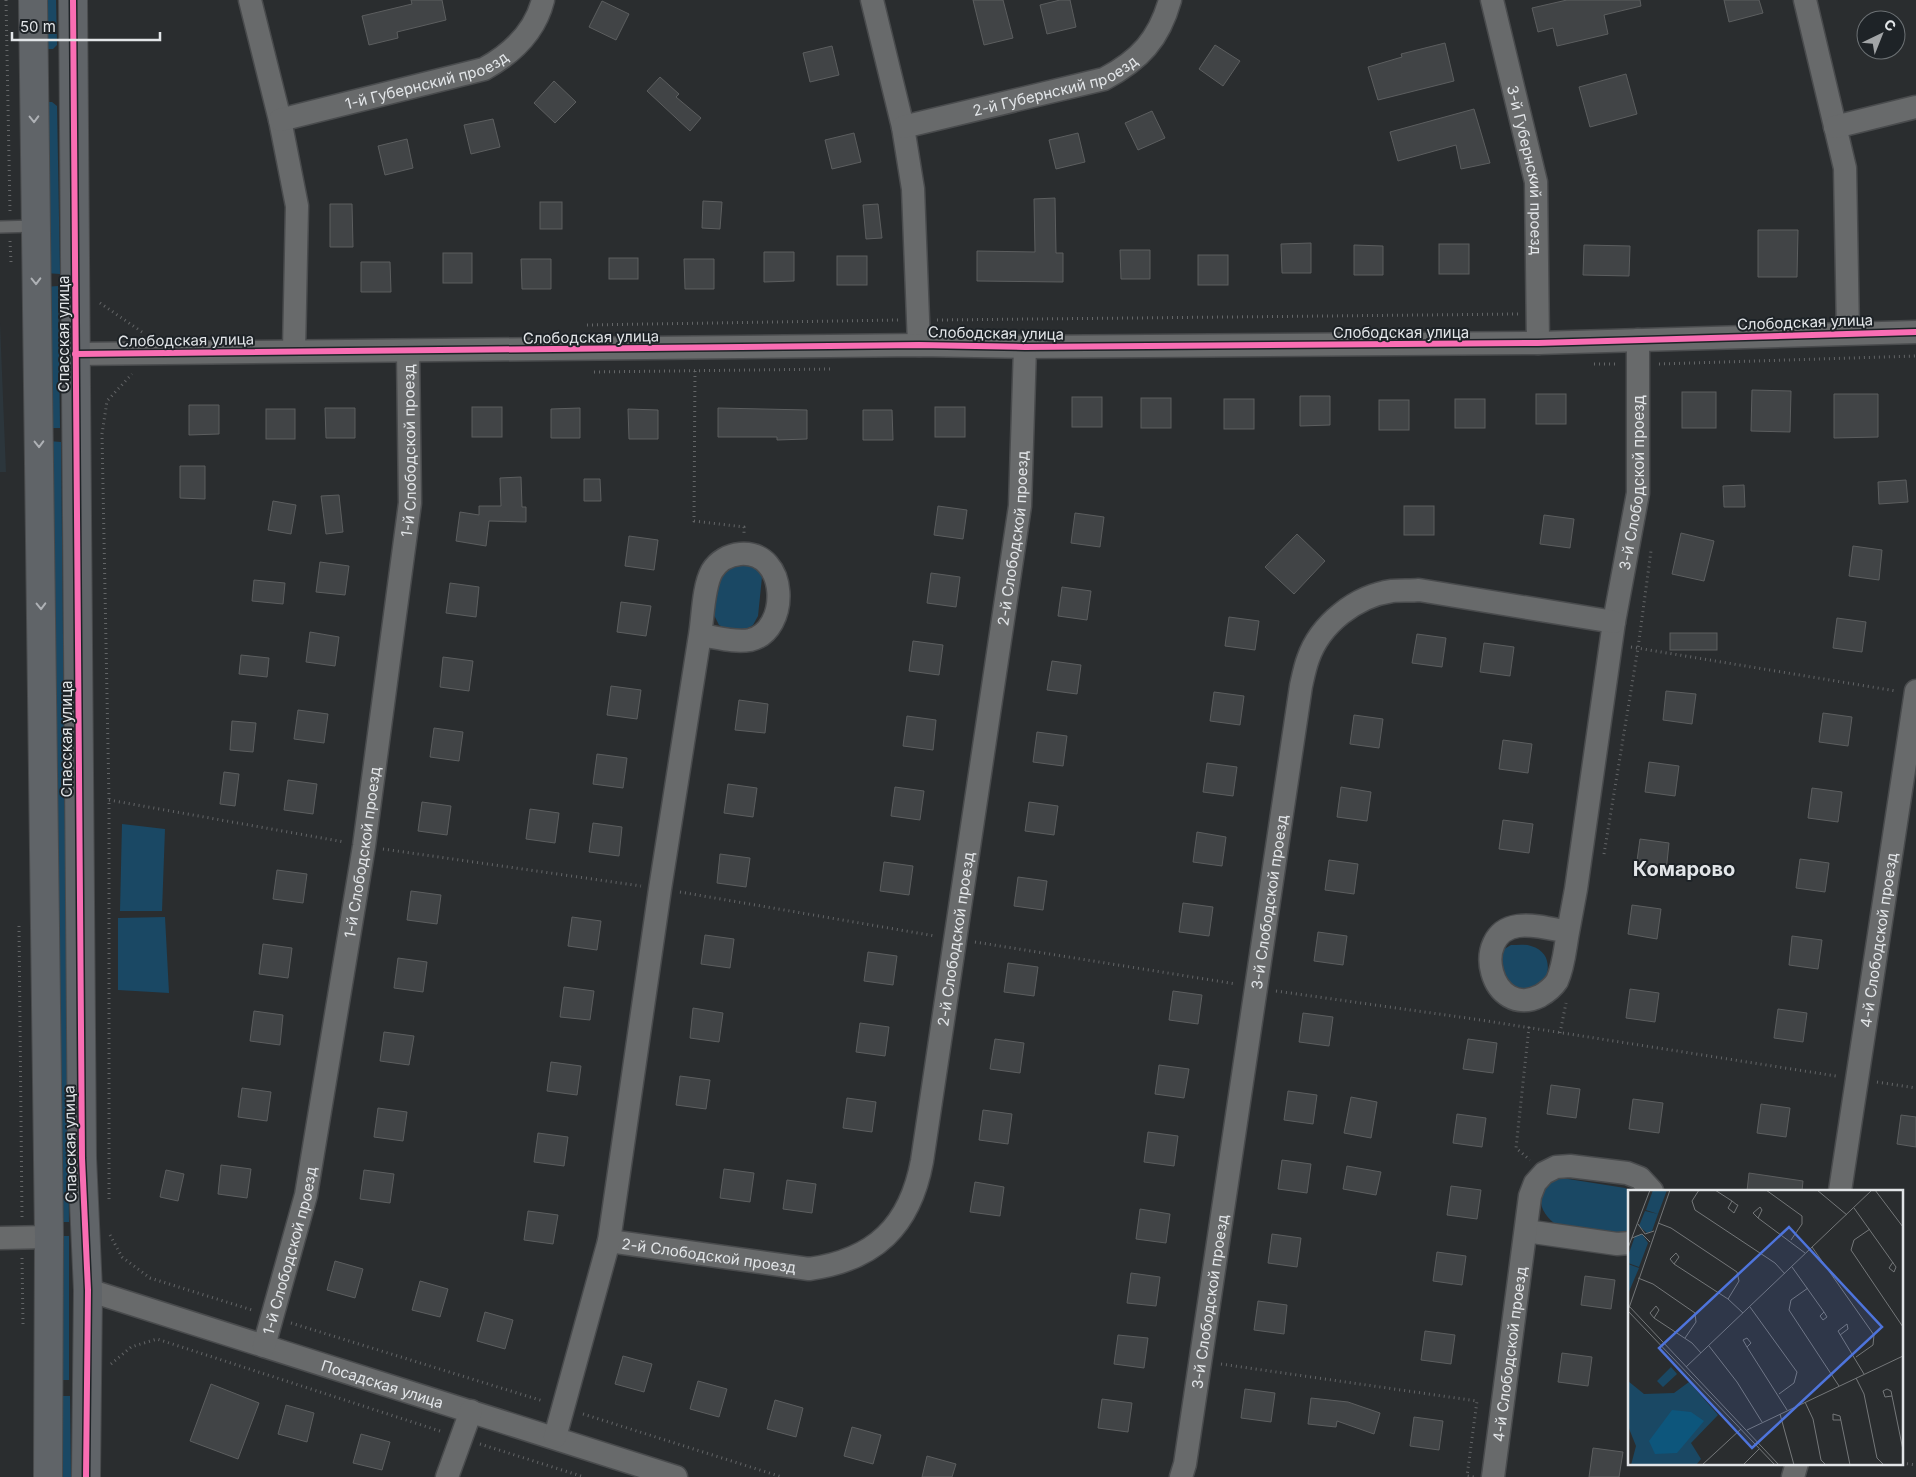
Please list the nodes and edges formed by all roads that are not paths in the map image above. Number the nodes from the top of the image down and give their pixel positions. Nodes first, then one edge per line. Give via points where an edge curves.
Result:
1 (32, 0) edge
2 (73, 0) edge
3 (250, 0) edge
4 (543, 0) edge
5 (872, 0) edge
6 (1170, 0) edge
7 (1492, 0) edge
8 (1805, 0) edge
9 (34, 85) junction
10 (74, 86) junction
11 (1916, 107) edge
12 (280, 120) junction
13 (903, 127) junction
14 (1835, 127) junction
15 (15, 227) edge
16 (1916, 332) edge
17 (1848, 333) junction
18 (1638, 340) junction
19 (1538, 343) junction
20 (919, 345) junction
21 (1025, 347) junction
22 (294, 351) junction
23 (408, 351) junction
24 (76, 354) junction
25 (1612, 633) junction
26 (700, 635) junction
27 (1916, 691) edge
28 (1916, 694) edge
29 (1568, 932) dead end
30 (1651, 1190) edge
31 (1840, 1190) edge
32 (1526, 1232) junction
33 (49, 1237) junction
34 (0, 1238) edge
35 (609, 1241) junction
36 (1628, 1243) edge
37 (88, 1290) junction
38 (264, 1346) junction
39 (471, 1411) junction
40 (555, 1437) junction
41 (1797, 1464) edge
42 (48, 1477) edge
43 (86, 1477) edge
44 (447, 1477) edge
45 (676, 1477) edge
46 (1181, 1477) edge
47 (1493, 1477) edge
48 (1793, 1477) edge

1 - 9 street, Спасская улица
2 - 10 street, Спасская улица
3 - 12 street
4 - 12 street, 1-й Губернский проезд via 532,28 519,45 484,69
5 - 13 street
6 - 13 street, 2-й Губернский проезд via 1155,37 1141,54 1104,79
7 - 19 street, 3-й Губернский проезд via 1536,182
8 - 14 street
9 - 10 street
9 -> 15 street, Спасская улица
10 - 24 street, Спасская улица
11 - 14 street
12 - 22 street via 297,206
13 - 20 street via 914,189
14 - 17 street via 1845,168
15 -> 33 street, Спасская улица
16 - 17 street, Слободская улица
17 - 18 street, Слободская улица
18 - 19 street, Слободская улица
18 - 25 street, 3-й Слободской проезд via 1638,493
19 - 21 street, Слободская улица
20 - 21 street, Слободская улица
20 - 23 street, Слободская улица
21 - 35 street, 2-й Слободской проезд via 1020,506 918,1182 911,1202 886,1236 869,1249 830,1266 809,1269
22 - 23 street, Слободская улица
22 - 24 street, Слободская улица
23 - 38 street, 1-й Слободской проезд via 410,503 364,846 306,1195
24 - 37 street, Спасская улица via 82,1158
25 - 29 street, 3-й Слободской проезд
25 - 46 street, 3-й Слободской проезд via 1419,590 1391,591 1364,599 1340,614 1321,634 1308,658 1301,686
26 - 26 street, 2-й Слободской проезд via 737,641 751,640 763,633 772,622 778,601 777,579 771,566 747,553 733,554 721,561 712,571 708,585
26 - 35 street, 2-й Слободской проезд
27 - 28 street, 4-й Слободской проезд
28 - 31 street, 4-й Слободской проезд
30 - 32 street, 4-й Слободской проезд via 1640,1178 1627,1174 1556,1167 1535,1183 1530,1196
32 - 36 street
32 - 47 street, 4-й Слободской проезд
33 - 34 street
33 - 42 street, Спасская улица
35 - 40 street, 2-й Слободской проезд
37 - 38 street, Посадская улица
37 - 43 street, Спасская улица
38 - 39 street, Посадская улица
39 - 40 street, Посадская улица
39 - 44 street
40 - 45 street, Посадская улица
41 - 48 street

